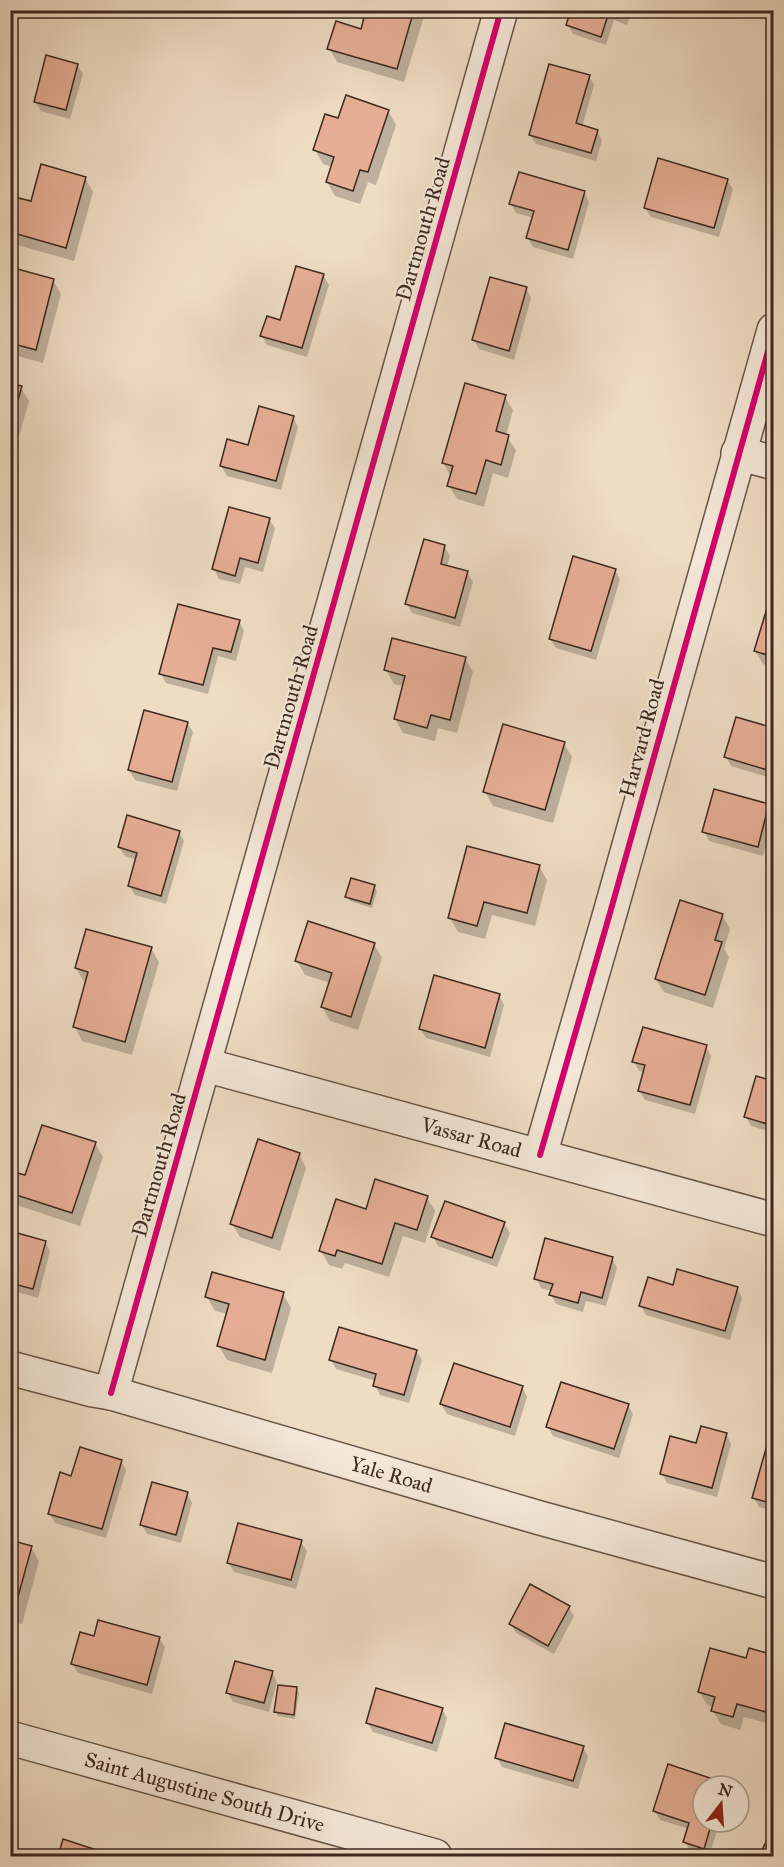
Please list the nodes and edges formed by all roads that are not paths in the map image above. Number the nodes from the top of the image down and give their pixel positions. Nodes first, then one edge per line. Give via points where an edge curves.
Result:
1 (501, 10) edge
2 (774, 330) edge
3 (738, 453) junction
4 (774, 464) edge
5 (205, 1065) junction
6 (540, 1155) junction
7 (774, 1220) edge
8 (10, 1368) edge
9 (111, 1393) junction
10 (774, 1582) edge
11 (11, 1741) edge
12 (435, 1857) edge

1 - 5 street, Dartmouth Road
2 - 3 street, Harvard Road
3 - 4 street
3 - 6 street, Harvard Road
5 - 6 street, Vassar Road
5 - 9 street, Dartmouth Road
6 - 7 street, Vassar Road
8 - 9 street, Yale Road
9 - 10 street, Yale Road via 528,1515
11 - 12 street, Saint Augustine South Drive

